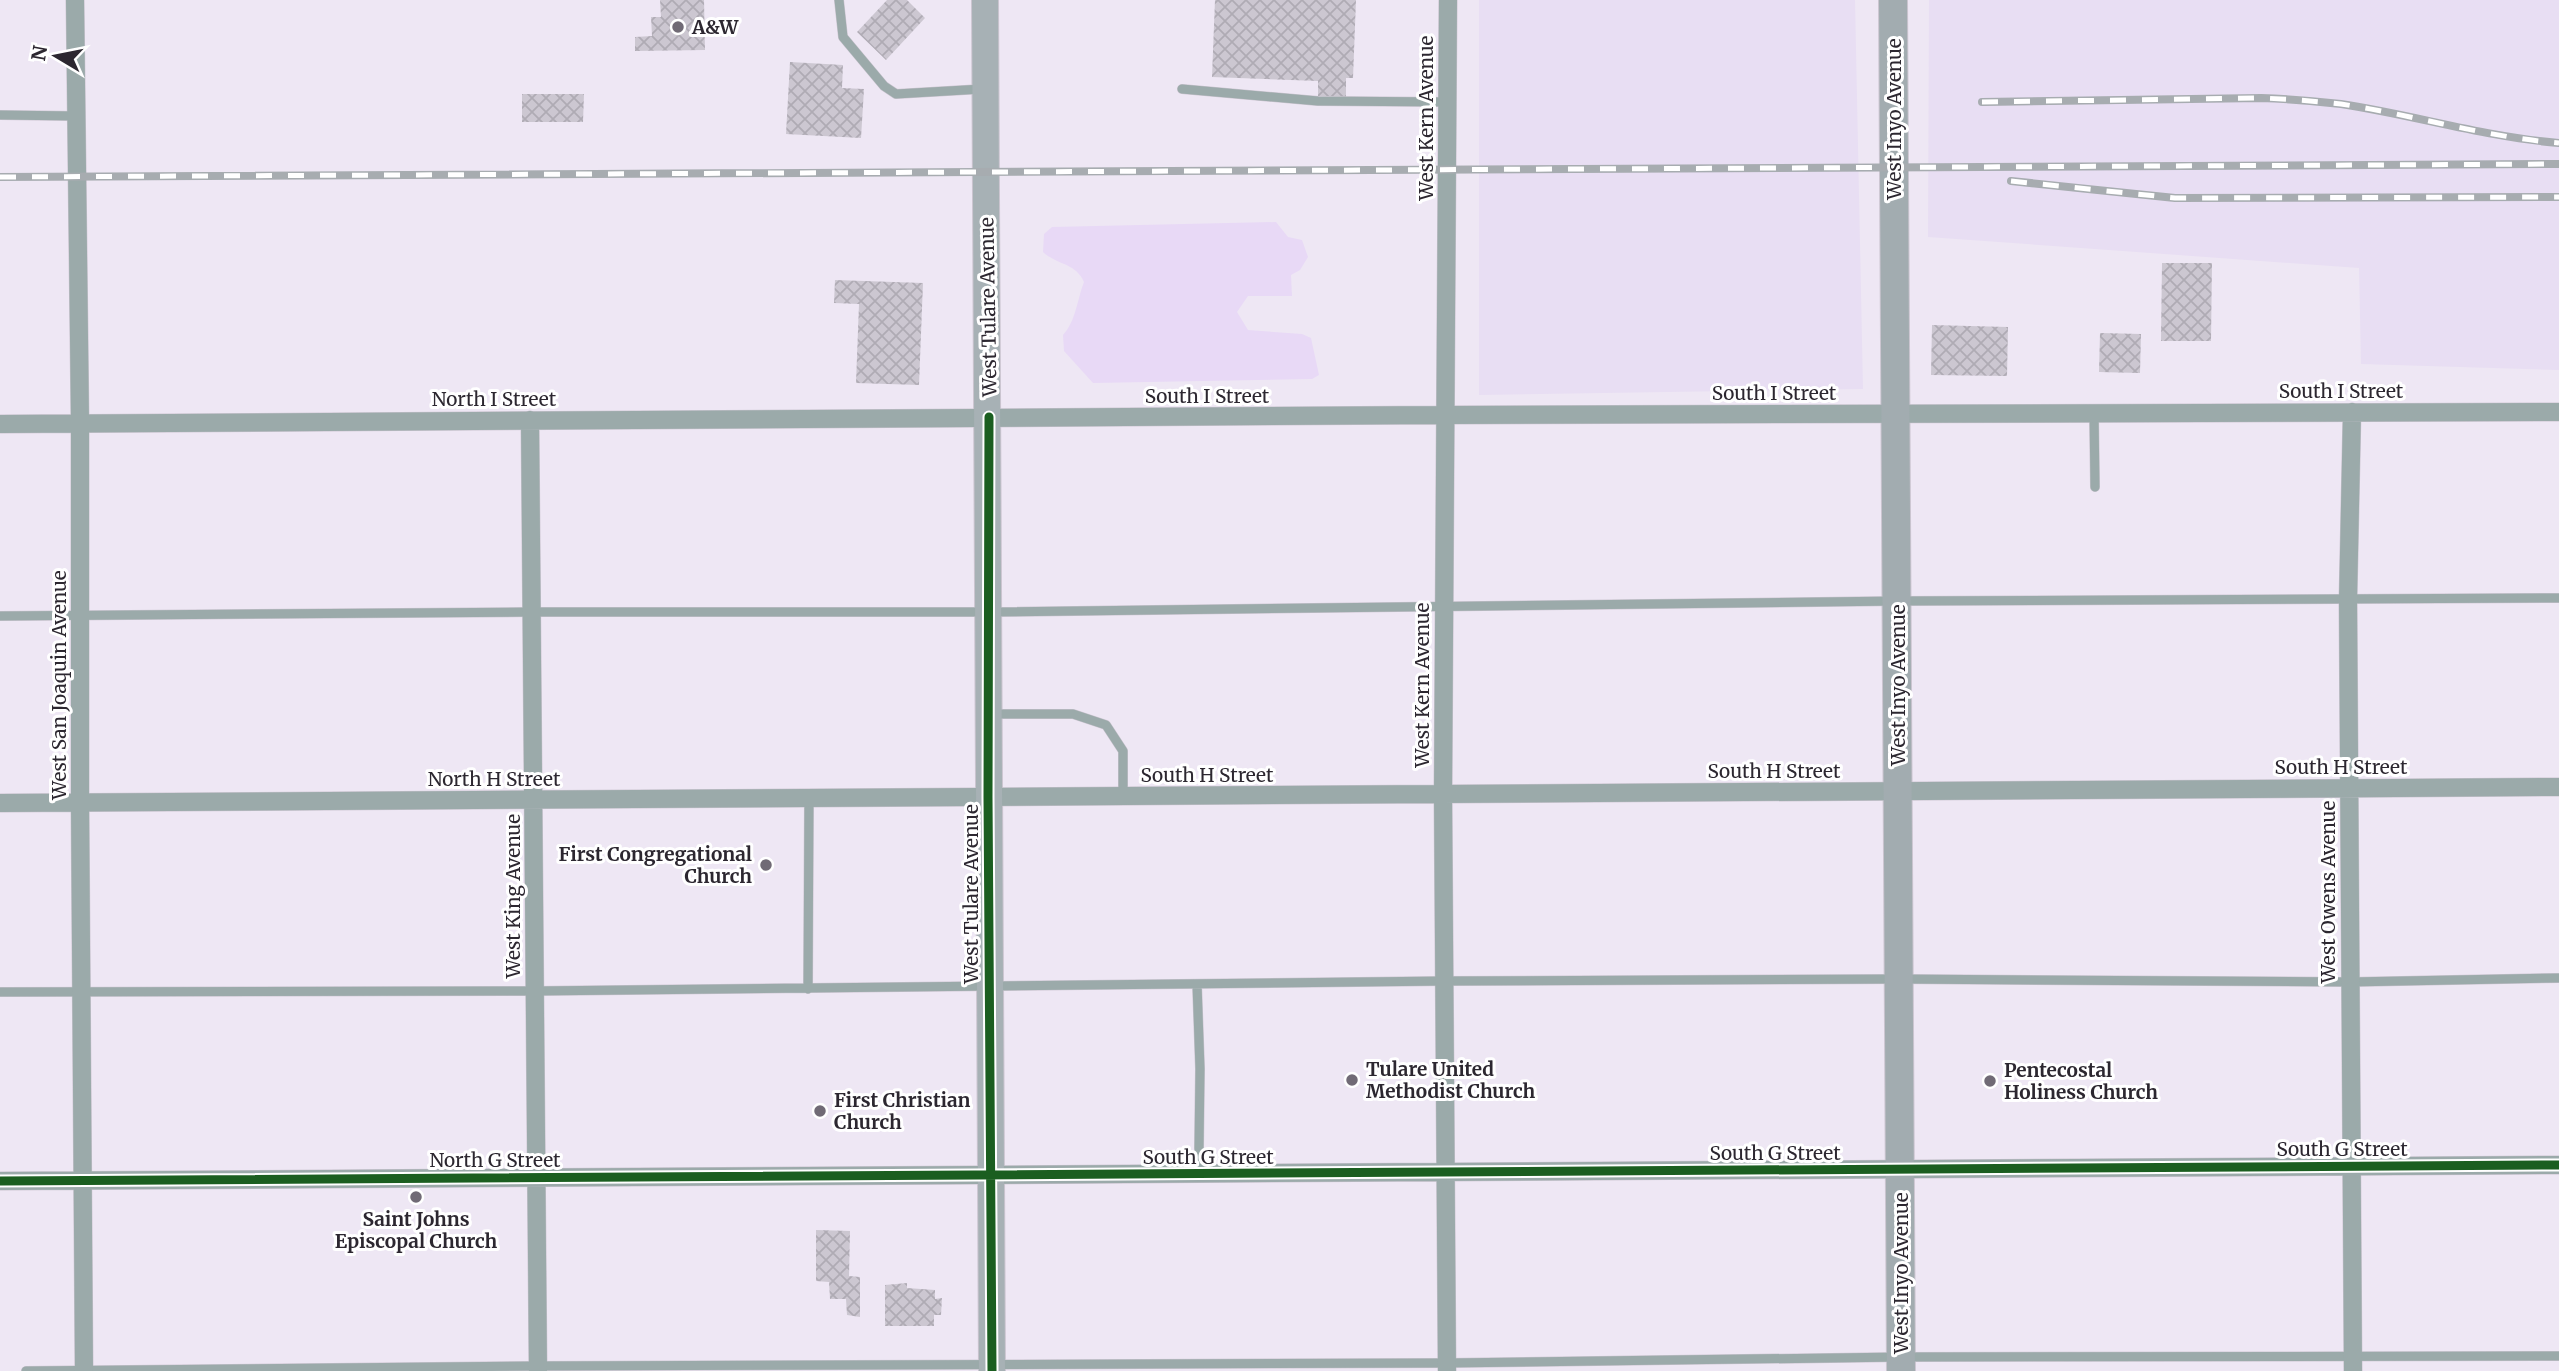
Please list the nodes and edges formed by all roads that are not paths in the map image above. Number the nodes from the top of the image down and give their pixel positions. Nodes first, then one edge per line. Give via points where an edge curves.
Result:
1 (75, 0) edge
2 (839, 0) edge
3 (985, 0) edge
4 (1448, 0) edge
5 (1893, 0) edge
6 (987, 89) junction
7 (1182, 89) dead end
8 (1447, 102) junction
9 (0, 116) edge
10 (75, 116) junction
11 (2352, 412) junction
12 (2559, 412) edge
13 (2094, 413) junction
14 (1896, 414) junction
15 (1444, 415) junction
16 (989, 417) junction
17 (530, 420) junction
18 (80, 422) junction
19 (0, 424) edge
20 (2095, 487) dead end
21 (2559, 598) edge
22 (2348, 600) junction
23 (1898, 601) junction
24 (1443, 607) junction
25 (532, 612) junction
26 (989, 612) junction
27 (0, 616) edge
28 (80, 616) junction
29 (989, 714) junction
30 (2559, 787) edge
31 (2348, 788) junction
32 (1898, 791) junction
33 (1443, 794) junction
34 (1123, 796) junction
35 (809, 797) junction
36 (988, 797) junction
37 (533, 800) junction
38 (80, 802) junction
39 (0, 803) edge
40 (2559, 978) edge
41 (1899, 979) junction
42 (1445, 981) junction
43 (2350, 982) junction
44 (1198, 984) junction
45 (989, 987) junction
46 (808, 989) junction
47 (82, 990) junction
48 (535, 991) junction
49 (0, 992) edge
50 (2559, 1165) edge
51 (2351, 1167) junction
52 (1900, 1169) junction
53 (1445, 1172) junction
54 (1201, 1174) junction
55 (990, 1176) junction
56 (536, 1177) junction
57 (82, 1180) junction
58 (0, 1181) edge
59 (2559, 1356) edge
60 (1901, 1364) edge
61 (2353, 1364) edge
62 (1447, 1367) edge
63 (538, 1368) edge
64 (992, 1369) edge
65 (26, 1371) edge
66 (84, 1371) edge

1 - 10 street, West San Joaquin Avenue
2 - 6 lane via 843,37 896,94
3 - 6 main road, West Tulare Avenue
4 - 8 street, West Kern Avenue
5 - 14 main road, West Inyo Avenue
6 - 16 main road, West Tulare Avenue
7 - 8 lane via 1318,101
8 - 15 street, West Kern Avenue
9 - 10 lane
10 - 18 street, West San Joaquin Avenue
11 - 12 street, South I Street
11 - 13 street, South I Street
11 - 22 street, West Owens Avenue
13 - 14 street, South I Street
13 - 20 lane
14 - 15 street, South I Street
14 - 23 main road, West Inyo Avenue
15 - 16 street, South I Street
15 - 24 street, West Kern Avenue
16 - 17 street, North I Street
16 - 26 main road, West Tulare Avenue
17 - 18 street, North I Street
17 - 25 street, West King Avenue
18 - 19 street, North I Street
18 - 28 street, West San Joaquin Avenue
21 - 22 lane
22 - 23 lane
22 - 31 street, West Owens Avenue
23 - 24 lane
23 - 32 main road, West Inyo Avenue
24 - 26 lane
24 - 33 street, West Kern Avenue
25 - 26 lane
25 - 28 lane
25 - 37 street, West King Avenue
26 - 29 main road, West Tulare Avenue
27 - 28 lane
28 - 38 street, West San Joaquin Avenue
29 - 34 lane via 1073,714 1106,725 1123,751
29 - 36 main road, West Tulare Avenue
30 - 31 street, South H Street
31 - 32 street, South H Street
31 - 43 street, West Owens Avenue
32 - 33 street, South H Street
32 - 41 main road, West Inyo Avenue
33 - 34 street, South H Street
33 - 42 street, West Kern Avenue
34 - 36 street, South H Street
35 - 36 street, North H Street
35 - 37 street, North H Street
35 - 46 lane
36 - 45 main road, West Tulare Avenue
37 - 38 street, North H Street
37 - 48 street, West King Avenue
38 - 39 street, North H Street
38 - 47 street, West San Joaquin Avenue
40 - 43 lane
41 - 42 lane
41 - 43 lane
41 - 52 main road, West Inyo Avenue
42 - 44 lane
42 - 53 street, West Kern Avenue
43 - 51 street, West Owens Avenue
44 - 45 lane
44 - 54 lane
45 - 46 lane
45 - 55 main road, West Tulare Avenue
46 - 48 lane
47 - 48 lane
47 - 49 lane
47 - 57 street, West San Joaquin Avenue
48 - 56 street, West King Avenue
50 - 51 street, South G Street
51 - 52 street, South G Street
51 - 61 street, West Owens Avenue
52 - 53 street, South G Street
52 - 60 main road, West Inyo Avenue
53 - 54 street, South G Street
53 - 62 street, West Kern Avenue
54 - 55 street, South G Street
55 - 56 street, North G Street
55 - 64 main road, West Tulare Avenue
56 - 57 street, North G Street
56 - 63 street, West King Avenue
57 - 58 street, North G Street
57 - 66 street, West San Joaquin Avenue
59 - 61 lane
60 - 61 lane
60 - 62 lane
62 - 64 lane
63 - 64 lane
63 - 66 lane
65 - 66 lane

